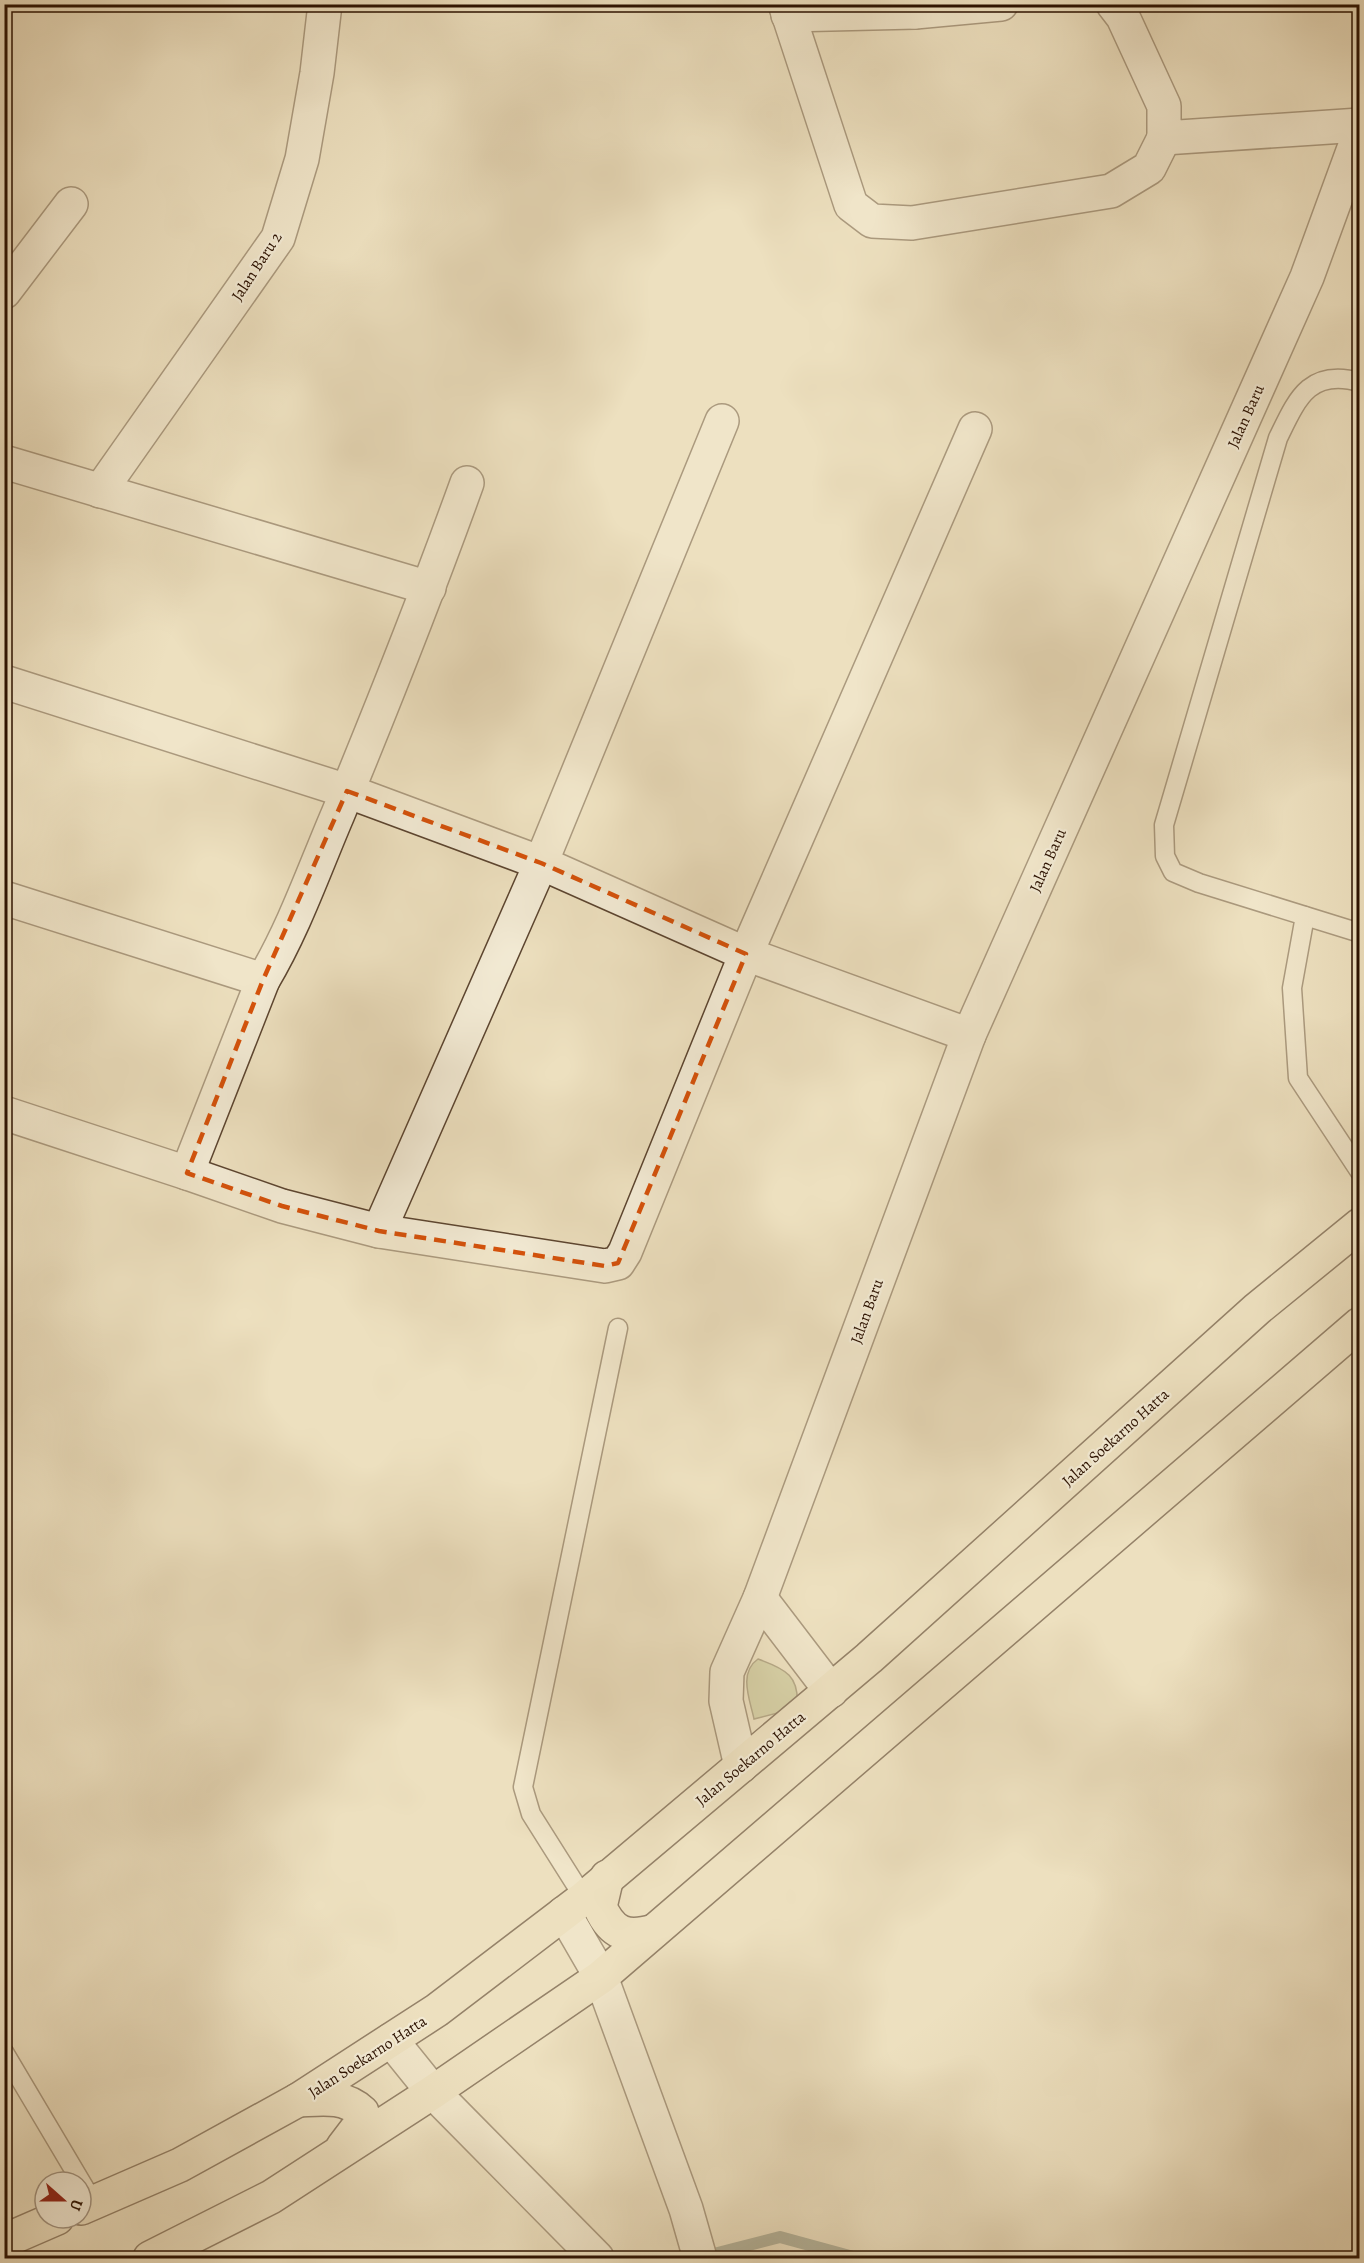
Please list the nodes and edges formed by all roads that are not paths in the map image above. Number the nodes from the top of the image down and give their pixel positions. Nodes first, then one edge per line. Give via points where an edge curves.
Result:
1 (325, 4) edge
2 (1001, 4) edge
3 (1113, 4) edge
4 (912, 8) edge
5 (787, 10) edge
6 (1359, 125) edge
7 (1359, 132) edge
8 (1164, 138) junction
9 (71, 204) dead end
10 (4, 292) edge
11 (1359, 382) edge
12 (722, 421) dead end
13 (975, 429) dead end
14 (4, 462) edge
15 (467, 483) dead end
16 (100, 491) junction
17 (429, 588) junction
18 (4, 682) edge
19 (347, 791) junction
20 (541, 863) junction
21 (4, 898) edge
22 (1305, 916) junction
23 (1359, 933) edge
24 (746, 954) junction
25 (263, 980) junction
26 (969, 1035) junction
27 (4, 1113) edge
28 (1359, 1172) edge
29 (187, 1173) junction
30 (1359, 1225) edge
31 (379, 1232) junction
32 (1359, 1324) edge
33 (618, 1328) dead end
34 (760, 1598) junction
35 (831, 1691) junction
36 (741, 1766) junction
37 (585, 1896) junction
38 (654, 1931) junction
39 (601, 1977) junction
40 (392, 2040) junction
41 (4, 2052) edge
42 (433, 2092) junction
43 (298, 2100) junction
44 (338, 2152) junction
45 (68, 2170) edge
46 (93, 2202) edge
47 (33, 2228) edge
48 (4, 2241) edge
49 (595, 2257) edge
50 (150, 2259) edge
51 (700, 2259) edge

1 - 16 street, Jalan Baru 2 via 302,159 278,238
2 - 4 street
3 - 8 street via 1123,17 1164,106
4 - 5 street
5 - 8 street via 851,205 872,221 931,221 1111,191 1149,168
6 - 8 street
7 - 26 street, Jalan Baru via 1307,277
9 - 10 street
11 - 22 lane via 1324,378 1308,388 1296,400 1278,438 1164,825 1165,856 1173,872
12 - 20 street
13 - 24 street
14 - 16 street
15 - 17 street
16 - 17 street
17 - 19 street
18 - 19 street
19 - 20 street
19 - 25 street via 280,952
20 - 24 street
20 - 31 street
21 - 25 street
22 - 23 lane
22 - 28 lane via 1292,988 1298,1078
24 - 26 street
24 - 31 street via 618,1263 605,1266
25 - 29 street
26 - 34 street, Jalan Baru
27 - 29 street
29 - 31 street via 282,1206
30 - 35 main road, Jalan Soekarno Hatta via 1257,1309
32 - 38 main road
33 - 37 lane via 523,1786 531,1814
34 - 35 street
34 - 36 street, Jalan Baru via 727,1672 726,1701
35 - 36 main road, Jalan Soekarno Hatta
36 - 37 main road, Jalan Soekarno Hatta
37 - 38 main road via 627,1935
37 - 39 street
37 - 40 main road, Jalan Soekarno Hatta
38 - 39 main road
39 - 42 main road
39 - 51 street via 686,2209
40 - 42 street
40 - 43 main road, Jalan Soekarno Hatta
41 - 45 lane
42 - 44 main road
42 - 49 street
43 - 44 main road via 339,2099 353,2103 362,2112 362,2122
43 - 46 main road, Jalan Soekarno Hatta via 180,2165
44 - 50 main road via 271,2196
47 - 48 main road

